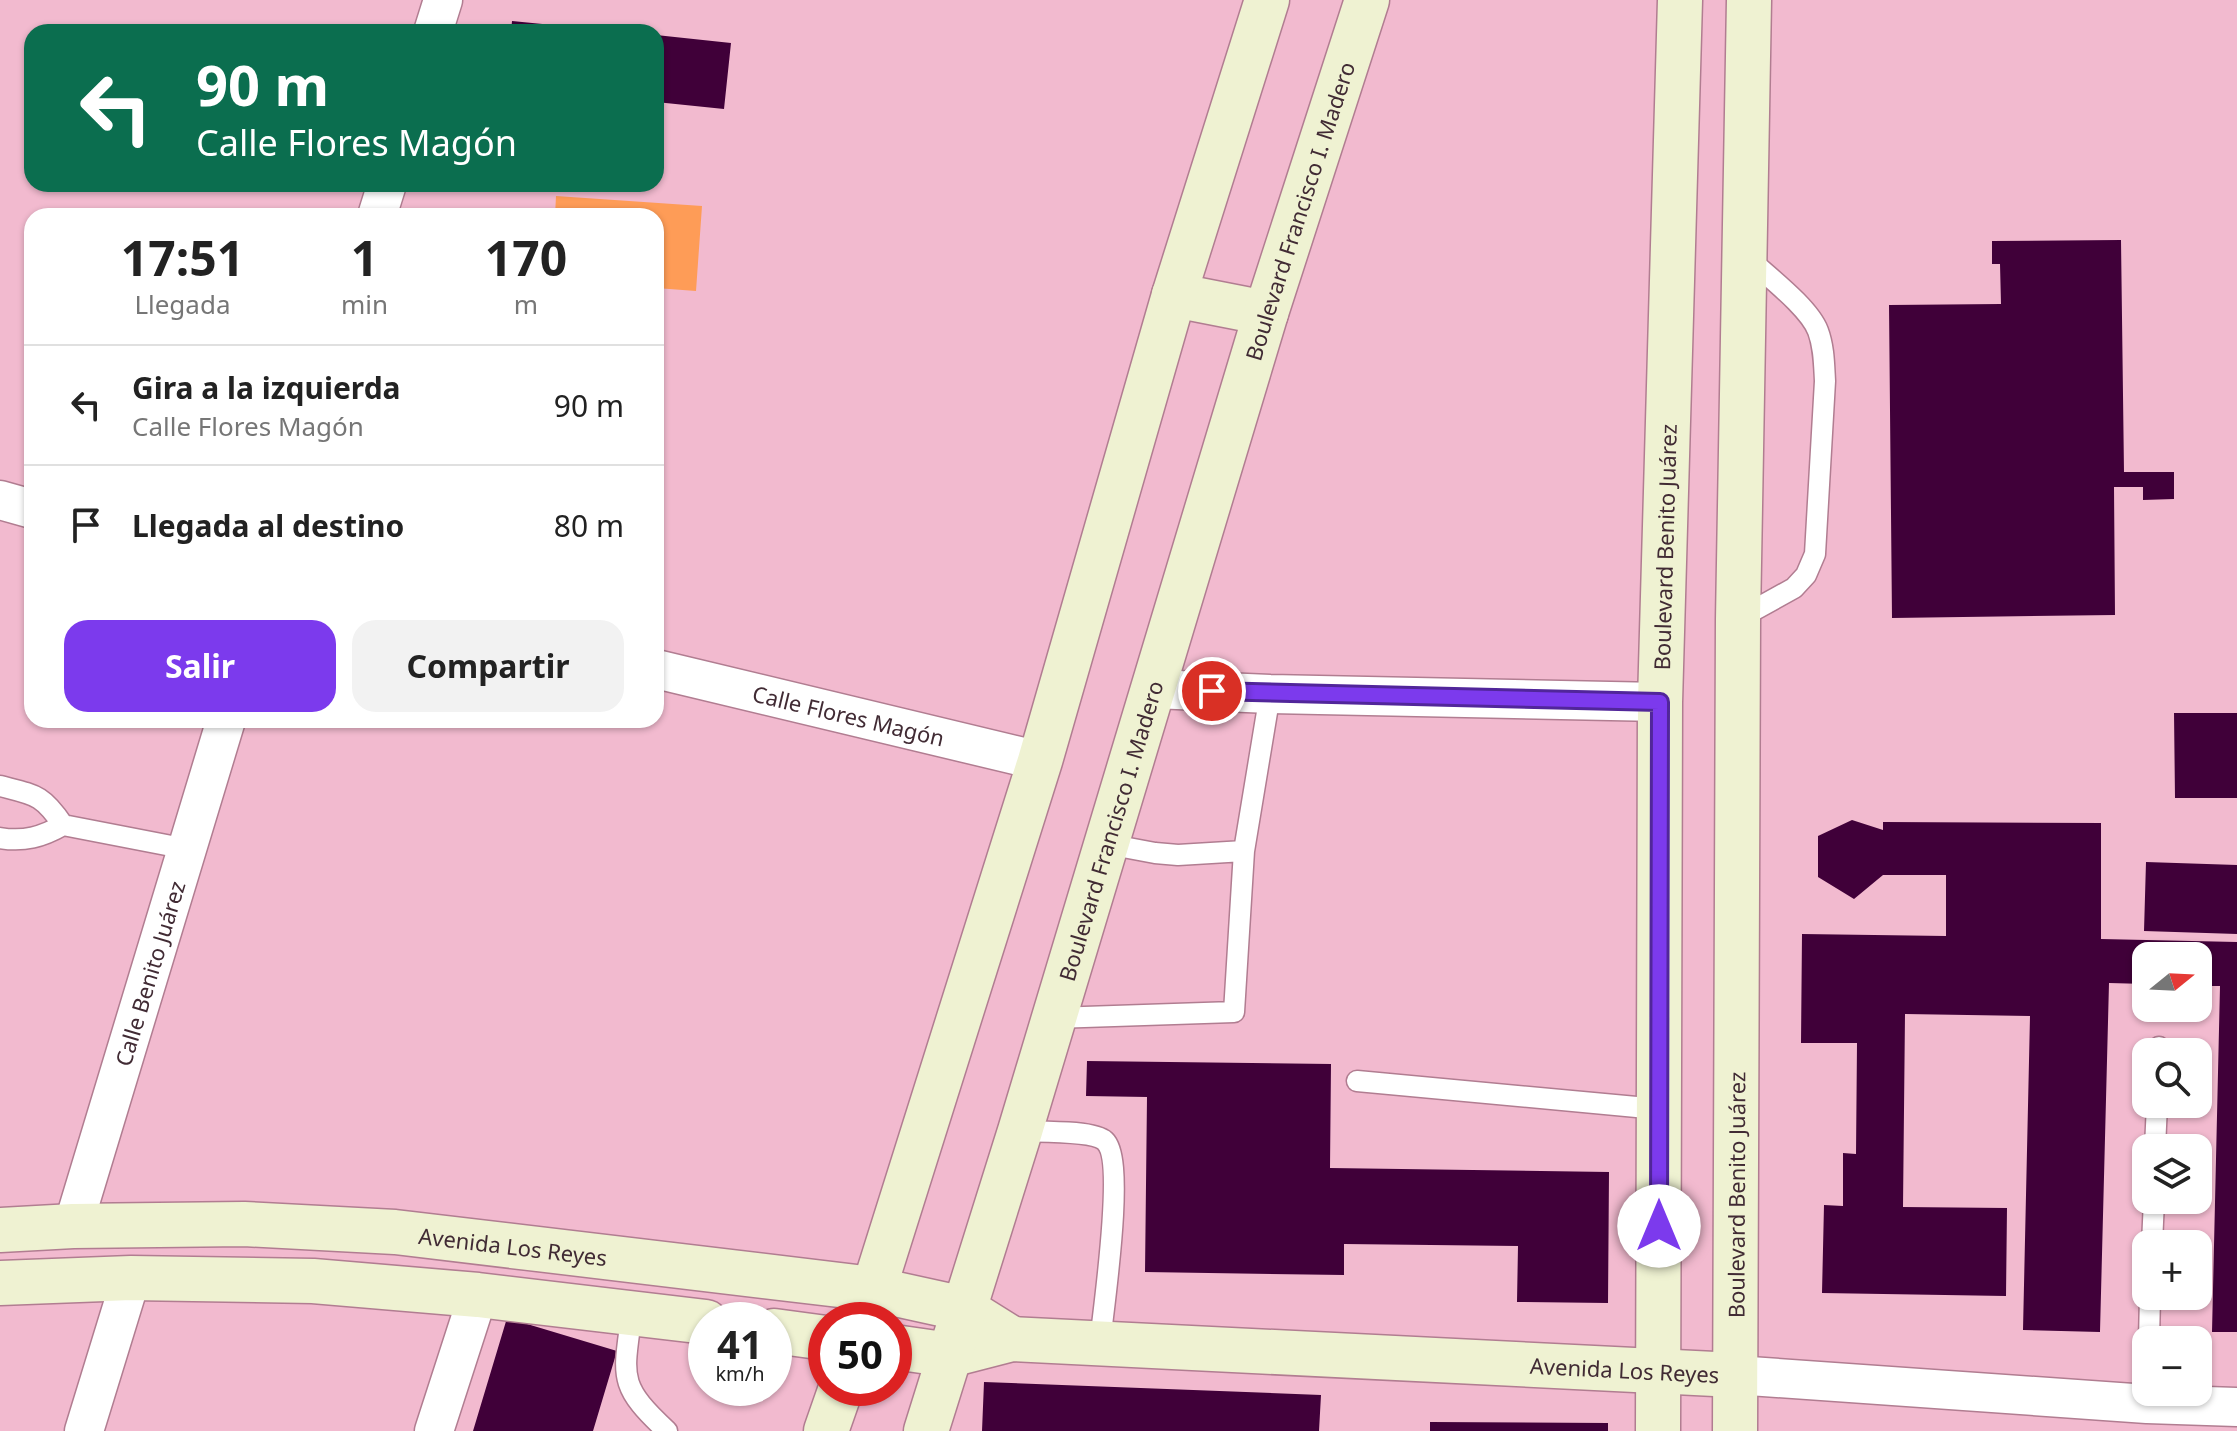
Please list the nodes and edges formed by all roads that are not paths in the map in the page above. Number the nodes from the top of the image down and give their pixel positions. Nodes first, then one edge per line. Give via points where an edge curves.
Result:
1 (443, 0) edge
2 (1267, 0) edge
3 (1367, 0) edge
4 (1680, 0) edge
5 (1749, 0) edge
6 (436, 24) edge
7 (1744, 255) junction
8 (1174, 295) junction
9 (1266, 313) junction
10 (0, 500) edge
11 (24, 507) edge
12 (1738, 619) junction
13 (664, 671) edge
14 (1154, 689) junction
15 (1270, 694) junction
16 (1660, 702) junction
17 (224, 728) edge
18 (1040, 761) junction
19 (0, 786) edge
20 (63, 825) junction
21 (0, 838) edge
22 (1107, 844) junction
23 (187, 849) junction
24 (1244, 851) junction
25 (1054, 1018) junction
26 (1357, 1081) dead end
27 (1658, 1109) junction
28 (1020, 1131) junction
29 (73, 1226) junction
30 (0, 1230) edge
31 (131, 1278) junction
32 (0, 1283) edge
33 (478, 1295) junction
34 (849, 1302) edge
35 (869, 1302) edge
36 (912, 1307) edge
37 (964, 1309) junction
38 (632, 1311) junction
39 (688, 1319) edge
40 (1012, 1339) junction
41 (1100, 1343) junction
42 (912, 1350) edge
43 (950, 1355) junction
44 (1659, 1372) junction
45 (1735, 1375) junction
46 (2132, 1397) edge
47 (2212, 1404) edge
48 (835, 1406) edge
49 (2237, 1407) edge
50 (84, 1431) edge
51 (434, 1431) edge
52 (667, 1431) edge
53 (826, 1431) edge
54 (926, 1431) edge
55 (1658, 1431) edge
56 (1735, 1431) edge

1 - 6 street
2 - 8 main road
3 - 9 main road, Boulevard Francisco I. Madero
4 - 16 main road, Boulevard Benito Juárez
5 - 7 main road, Boulevard Benito Juárez
7 - 12 main road, Boulevard Benito Juárez
7 - 12 lane via 1817,328 1825,381 1815,554 1794,588
8 - 9 main road
8 - 18 main road
9 - 14 main road, Boulevard Francisco I. Madero
10 - 11 street
12 - 45 main road, Boulevard Benito Juárez
13 - 18 street, Calle Flores Magón
14 - 15 street
14 - 22 main road, Boulevard Francisco I. Madero
15 - 16 street
15 - 24 lane
16 - 27 main road, Boulevard Benito Juárez
17 - 23 street, Calle Benito Juárez
18 - 35 main road
19 - 20 lane via 36,796 50,805
20 - 21 lane via 28,840
20 - 23 lane
22 - 24 lane via 1178,855
22 - 25 main road, Boulevard Francisco I. Madero
23 - 29 street, Calle Benito Juárez
24 - 25 lane via 1234,1012
25 - 28 main road, Boulevard Francisco I. Madero
26 - 27 lane
27 - 44 main road, Boulevard Benito Juárez
28 - 37 main road, Boulevard Francisco I. Madero
28 - 41 lane via 1088,1135 1104,1140 1112,1151 1114,1206
29 - 30 main road, Avenida Los Reyes
29 - 34 main road, Avenida Los Reyes via 244,1224 395,1232
31 - 32 main road
31 - 33 main road via 313,1281
31 - 50 street
33 - 38 main road
33 - 51 street
36 - 37 main road, Avenida Los Reyes
37 - 40 main road, Avenida Los Reyes
37 - 43 main road, Boulevard Francisco I. Madero
38 - 39 main road
38 - 52 lane via 625,1368 629,1389
40 - 41 main road, Avenida Los Reyes
40 - 43 main road, Avenida Los Reyes
41 - 44 main road, Avenida Los Reyes
42 - 43 main road, Avenida Los Reyes
43 - 54 main road, Boulevard Francisco I. Madero
44 - 45 main road, Avenida Los Reyes
44 - 55 main road, Boulevard Benito Juárez
45 - 46 street, Avenida Los Reyes
45 - 56 main road, Boulevard Benito Juárez
47 - 49 street, Avenida Los Reyes
48 - 53 main road

